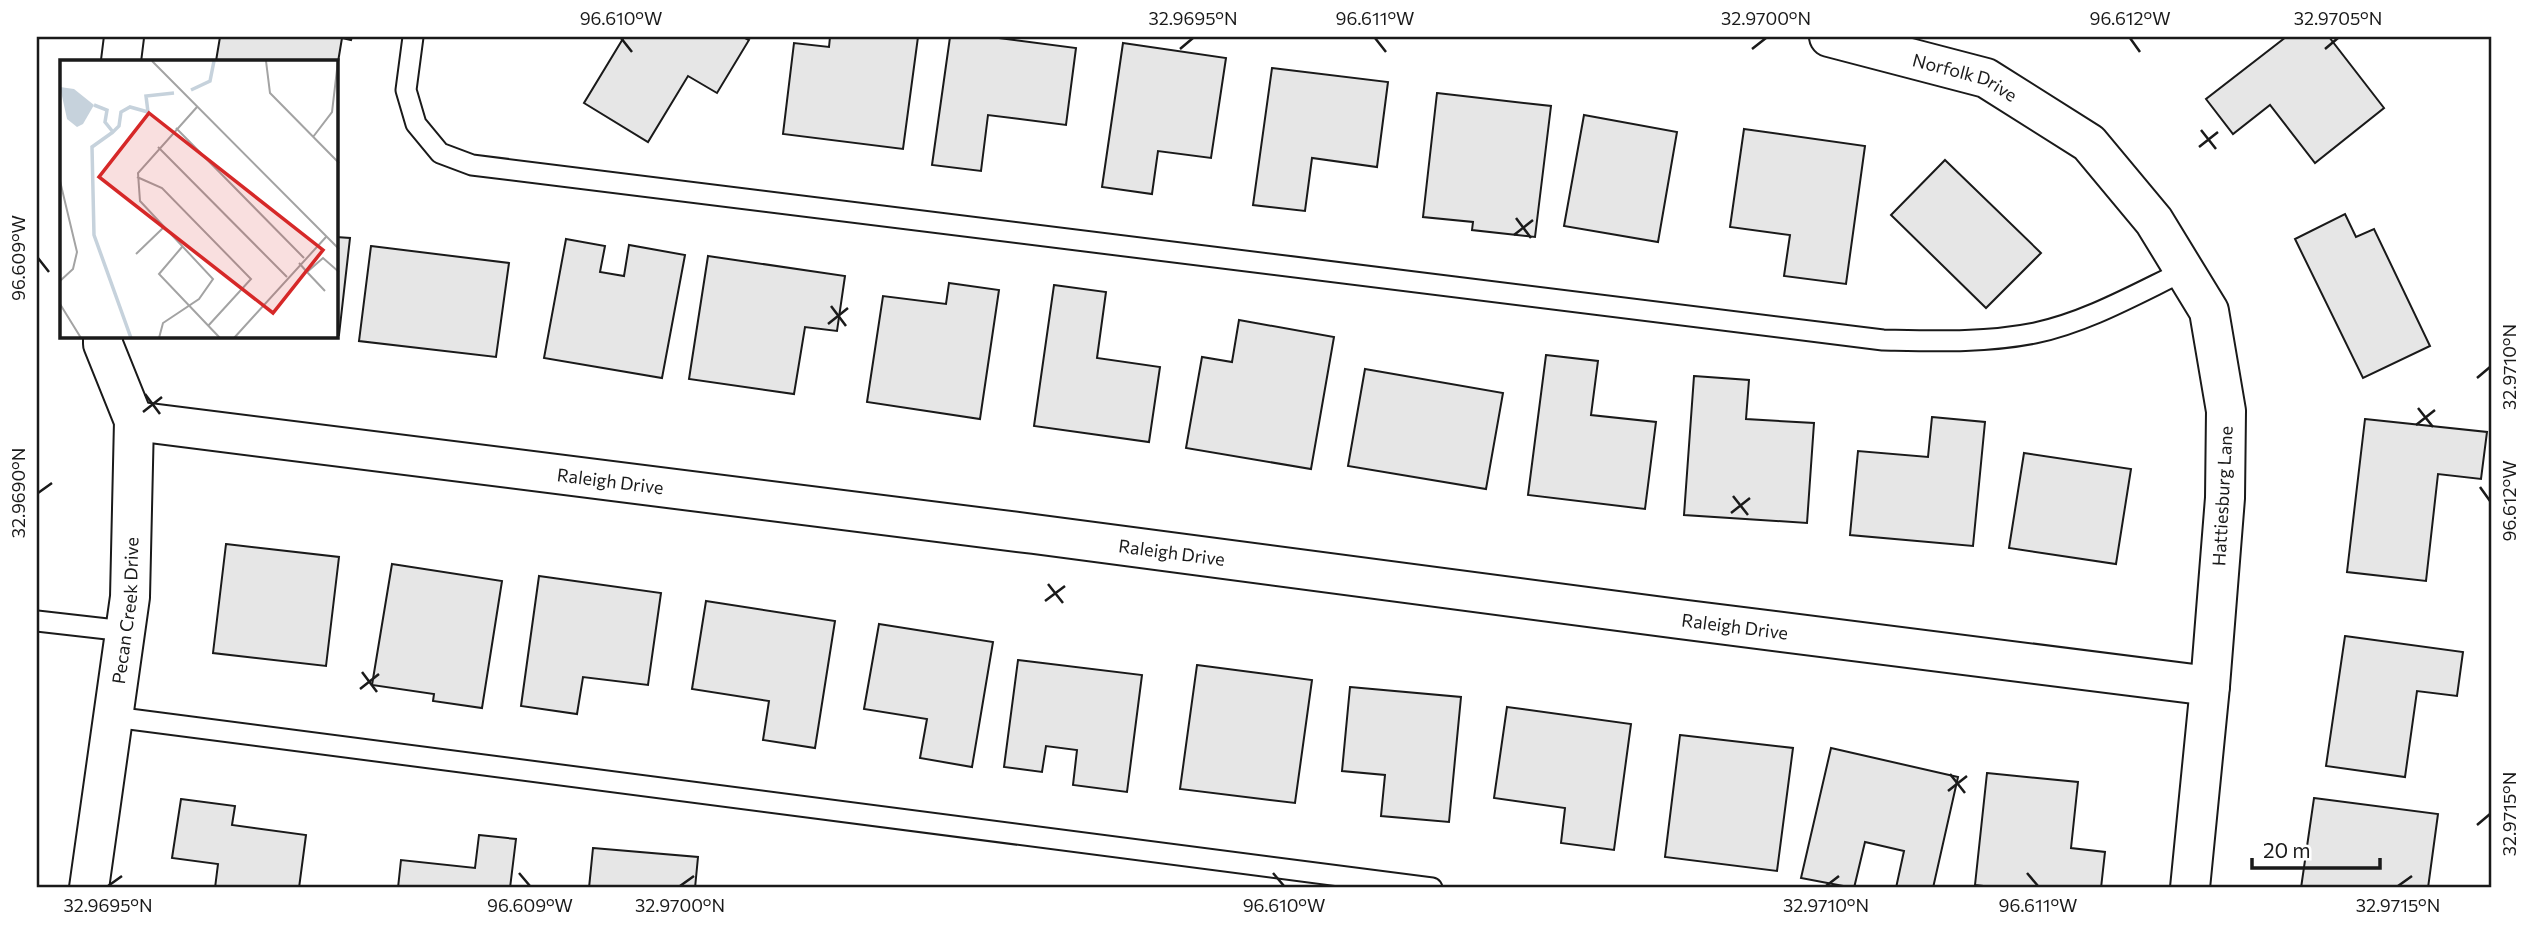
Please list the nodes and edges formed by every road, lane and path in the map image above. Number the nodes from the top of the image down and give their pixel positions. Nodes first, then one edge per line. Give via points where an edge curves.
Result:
1 (124, 37) edge
2 (413, 37) edge
3 (1829, 37) edge
4 (121, 60) edge
5 (2090, 143) joint
6 (2184, 271) junction
7 (103, 338) edge
8 (134, 421) junction
9 (37, 621) edge
10 (125, 631) junction
11 (2210, 686) junction
12 (114, 717) junction
13 (89, 888) edge
14 (1432, 888) edge
15 (2190, 888) edge

1 - 4 street
2 - 6 lane via 405,89 416,124 440,153 472,165 1883,340 1958,342 2035,333 2091,315
3 - 5 street, Norfolk Drive via 1986,78
5 - 6 street, Hattiesburg Lane via 2154,221
6 - 11 street, Hattiesburg Lane via 2209,311 2226,411 2225,498
7 - 8 street, Pecan Creek Drive
8 - 10 street, Pecan Creek Drive via 130,597
8 - 11 street, Raleigh Drive
9 - 10 lane
10 - 12 street, Pecan Creek Drive
11 - 15 street, Hattiesburg Lane
12 - 13 street, Pecan Creek Drive
12 - 14 lane

